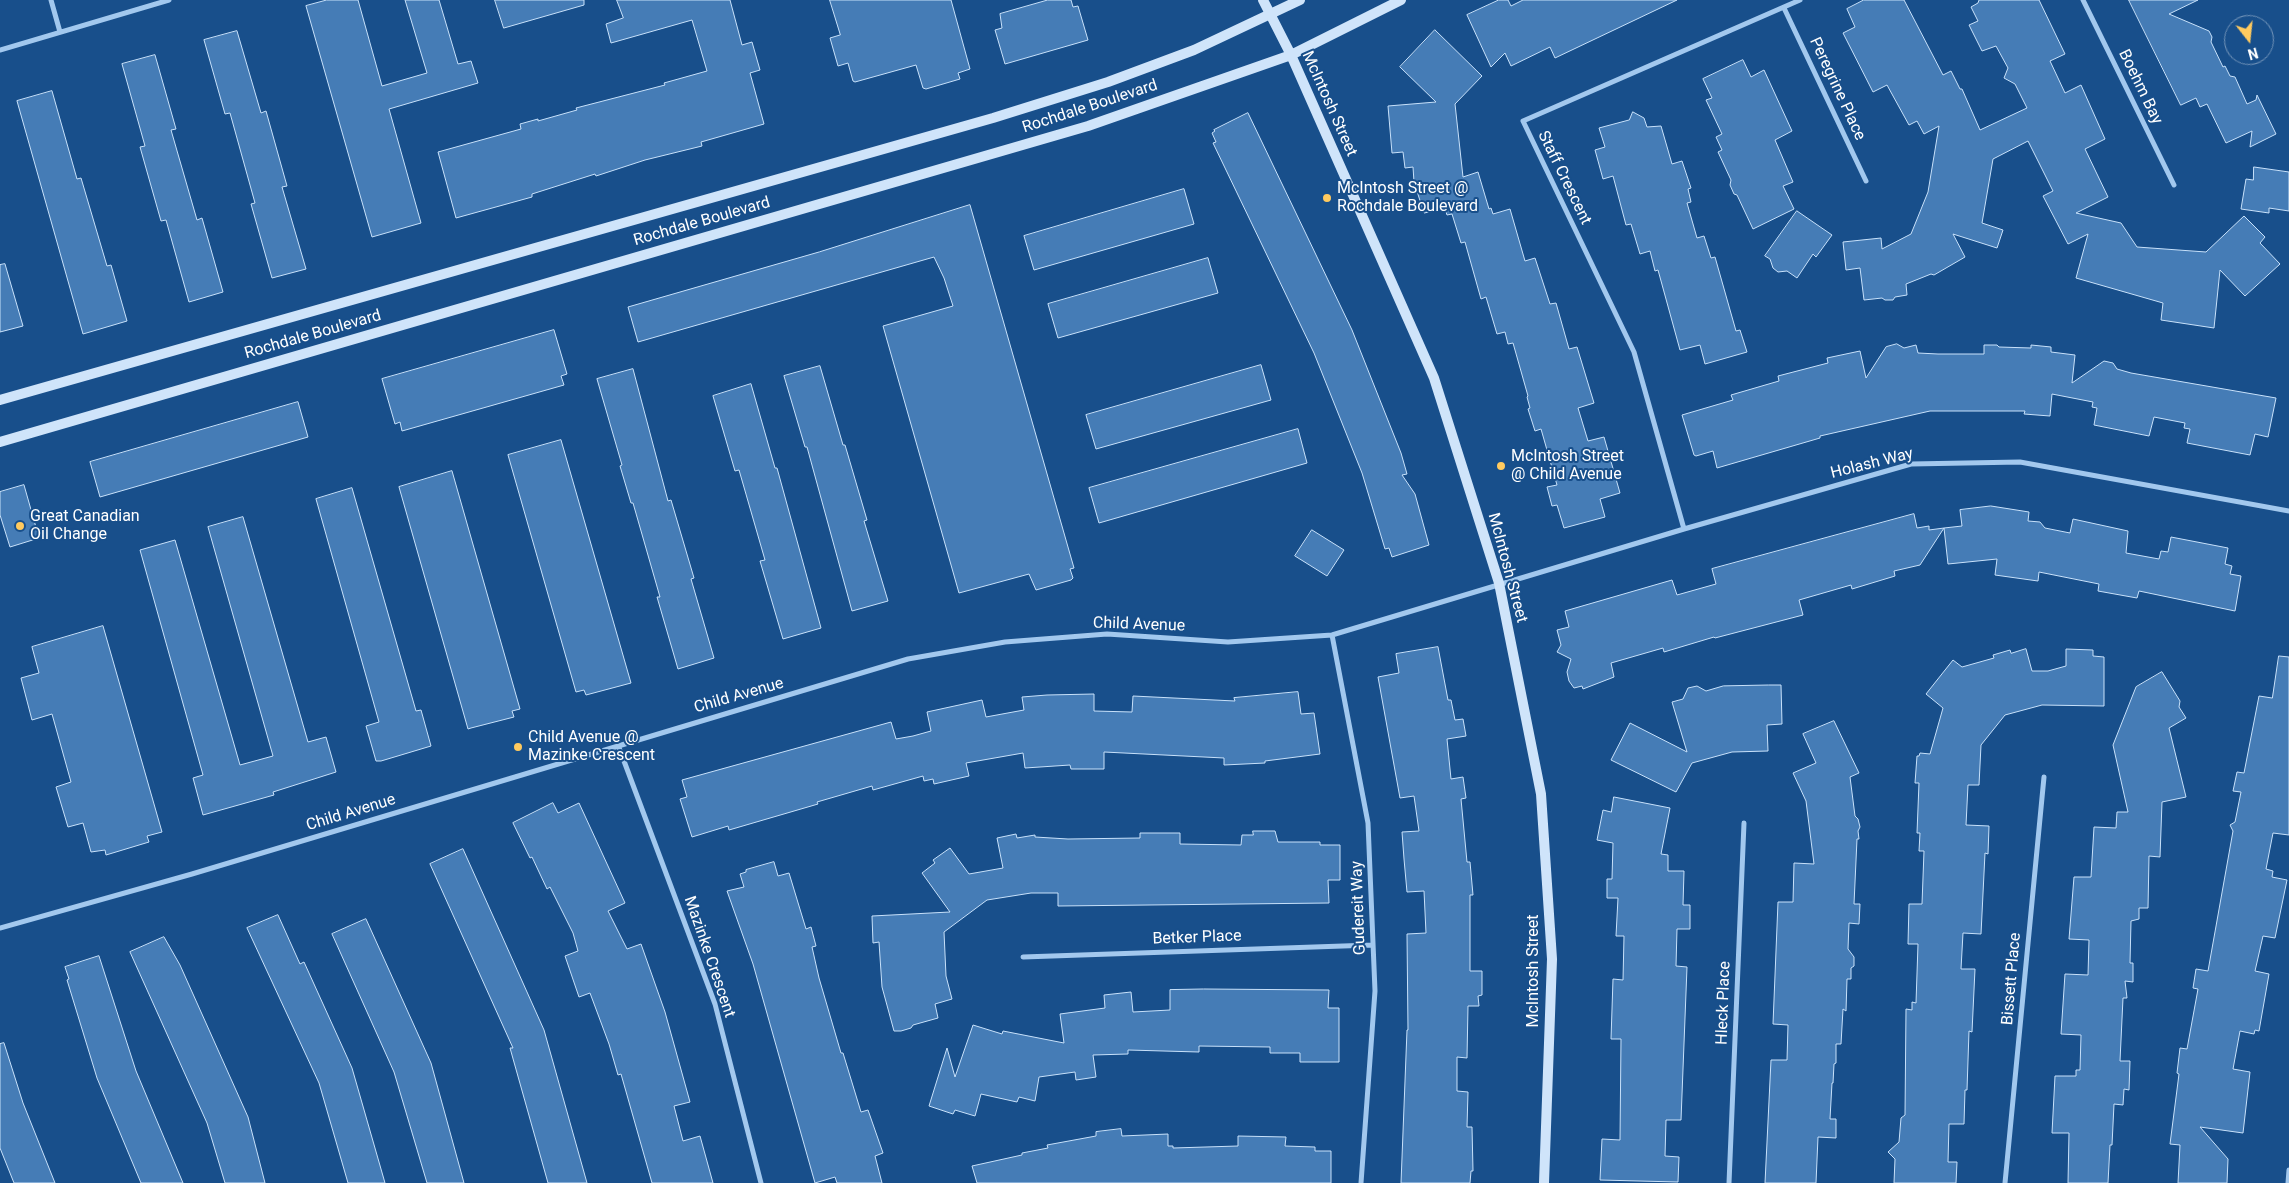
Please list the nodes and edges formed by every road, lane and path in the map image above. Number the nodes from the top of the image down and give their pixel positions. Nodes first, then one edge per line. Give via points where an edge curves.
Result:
1 (51, 0) edge
2 (169, 0) edge
3 (1263, 0) edge
4 (1300, 0) edge
5 (1401, 0) edge
6 (1800, 0) edge
7 (2083, 0) edge
8 (1784, 8) junction
9 (1270, 14) junction
10 (60, 32) junction
11 (0, 50) edge
12 (1291, 55) junction
13 (1866, 181) dead end
14 (2174, 185) dead end
15 (0, 400) edge
16 (0, 442) edge
17 (2289, 511) edge
18 (1684, 529) junction
19 (1499, 583) junction
20 (1332, 634) junction
21 (618, 745) junction
22 (2044, 777) dead end
23 (1744, 823) dead end
24 (0, 928) edge
25 (1372, 944) junction
26 (1023, 957) dead end
27 (2289, 1170) edge
28 (761, 1183) edge
29 (1361, 1183) edge
30 (1544, 1183) edge
31 (1729, 1183) edge
32 (2005, 1183) edge
33 (2288, 1183) edge

1 - 10 street
2 - 10 street
3 - 9 main road, McIntosh Street
4 - 9 main road, Rochdale Boulevard
5 - 12 main road, Rochdale Boulevard
6 - 8 street, Staff Crescent
7 - 14 street, Boehm Bay
8 - 13 street, Peregrine Place
8 - 18 street, Staff Crescent via 1523,121 1634,352
9 - 12 main road, McIntosh Street
9 - 15 main road, Rochdale Boulevard via 1194,50 1108,82 993,118
10 - 11 street
12 - 16 main road, Rochdale Boulevard via 1088,126
12 - 19 main road, McIntosh Street via 1434,378
17 - 18 street, Holash Way via 2020,462 1911,464
18 - 19 street, Holash Way
19 - 20 street, Child Avenue
19 - 30 main road, McIntosh Street via 1542,804 1552,959
20 - 21 street, Child Avenue via 1228,642 1107,634 1006,642 908,659
20 - 25 street, Gudereit Way via 1368,823
21 - 24 street, Child Avenue via 192,874
21 - 28 street, Mazinke Crescent via 715,1004
22 - 32 street, Bissett Place
23 - 31 street, Hleck Place
25 - 26 street, Betker Place
25 - 29 street, Gudereit Way via 1375,991
27 - 33 street

